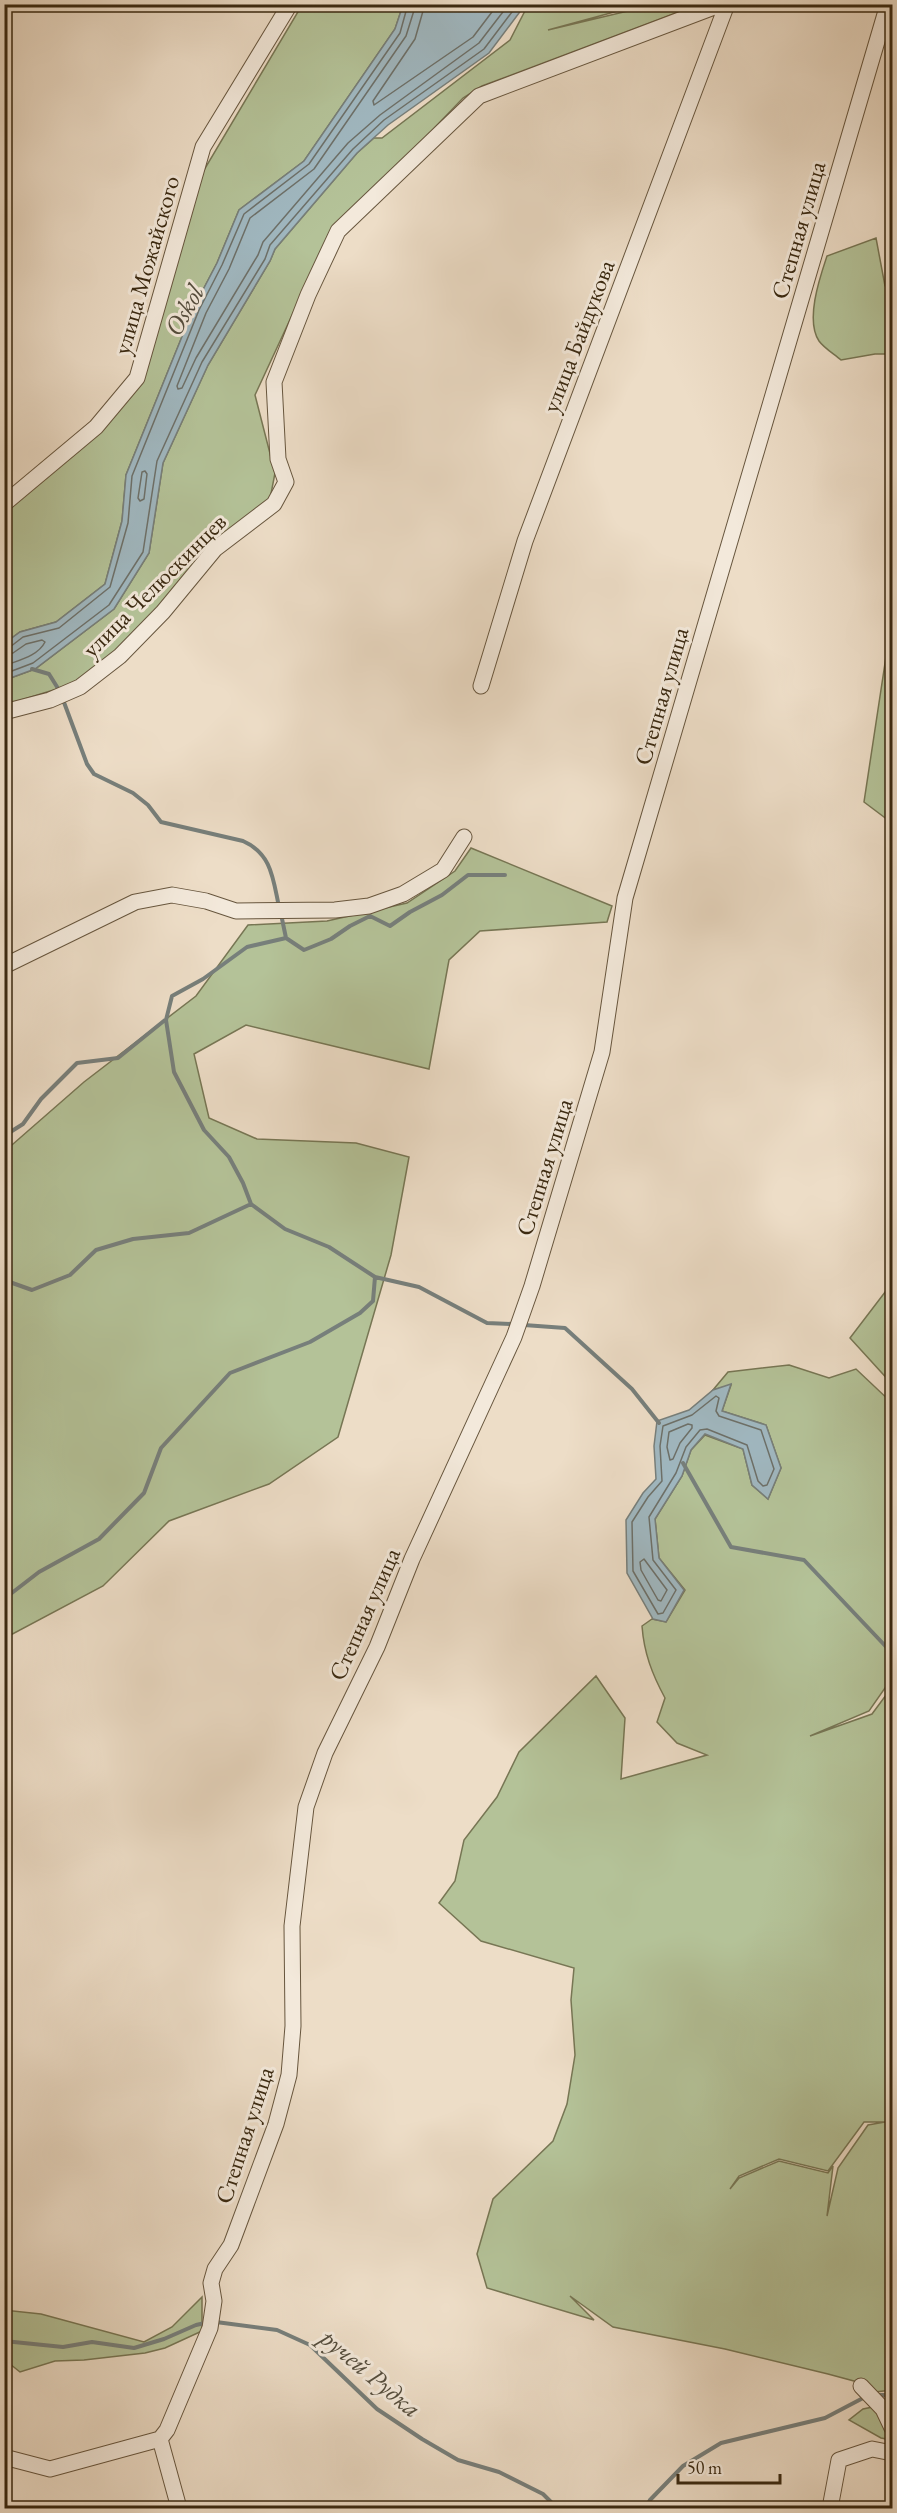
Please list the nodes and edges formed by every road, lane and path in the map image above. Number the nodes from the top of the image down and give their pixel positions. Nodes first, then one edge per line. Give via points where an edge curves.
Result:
1 (290, 4) edge
2 (722, 4) edge
3 (728, 4) edge
4 (888, 4) edge
5 (4, 504) edge
6 (481, 686) dead end
7 (4, 712) edge
8 (464, 837) dead end
9 (4, 966) edge
10 (861, 2386) dead end
11 (892, 2428) edge
12 (160, 2439) junction
13 (892, 2453) edge
14 (4, 2457) edge
15 (178, 2508) edge
16 (830, 2508) edge

1 - 5 street, улица Можайского via 203,147 137,378 96,428
2 - 7 street, улица Челюскинцев via 479,96 338,231 273,382 278,459 286,482 274,504 216,549 120,656 80,687
3 - 6 street, улица Байдукова via 525,541
4 - 12 street, Степная улица via 626,898 602,1052 522,1316 412,1559 377,1647 325,1753 306,1807 292,1926 290,2075 231,2245 215,2269 211,2323
8 - 9 street via 443,870 403,894 369,906 236,911 172,895 135,902
10 - 11 street via 883,2409
12 - 14 street via 50,2469
12 - 15 street
13 - 16 street via 872,2449 839,2460

